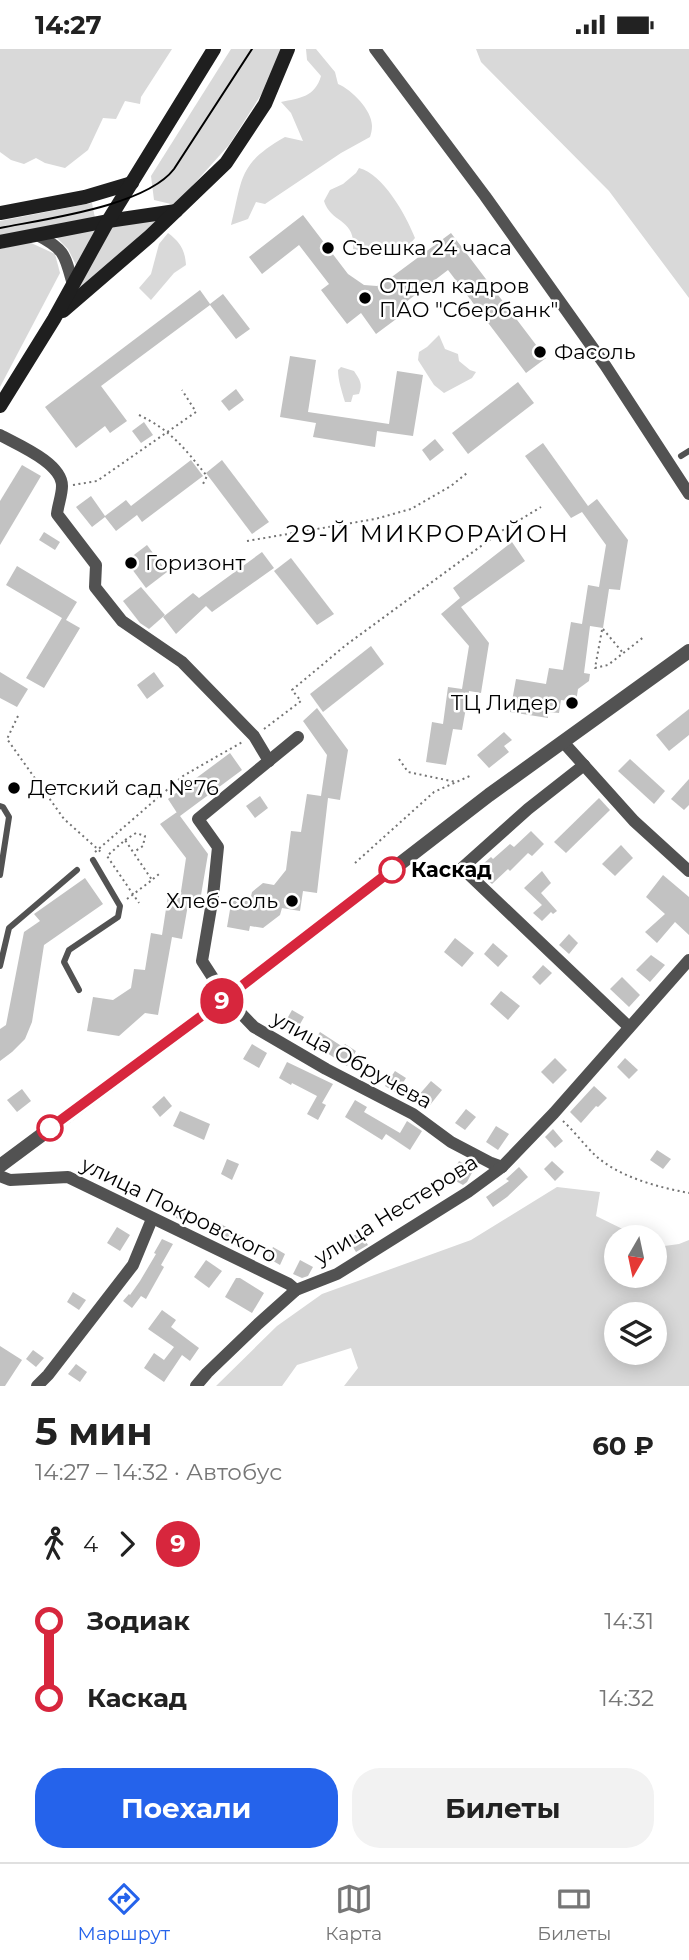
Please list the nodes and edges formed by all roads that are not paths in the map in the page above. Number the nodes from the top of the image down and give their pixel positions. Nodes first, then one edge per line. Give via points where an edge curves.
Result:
1 (214, 49) edge
2 (288, 49) edge
3 (375, 49) edge
4 (381, 49) edge
5 (391, 71) junction
6 (131, 183) junction
7 (176, 211) junction
8 (0, 213) edge
9 (108, 221) junction
10 (37, 235) junction
11 (0, 242) edge
12 (73, 285) junction
13 (54, 319) junction
14 (0, 406) edge
15 (0, 435) edge
16 (689, 451) edge
17 (681, 456) dead end
18 (689, 494) edge
19 (689, 651) edge
20 (298, 737) dead end
21 (564, 743) junction
22 (269, 761) junction
23 (584, 765) junction
24 (0, 806) edge
25 (93, 860) dead end
26 (77, 870) road end
27 (689, 871) edge
28 (0, 875) edge
29 (0, 925) edge
30 (9, 928) junction
31 (689, 960) edge
32 (0, 966) edge
33 (79, 990) dead end
34 (226, 998) junction
35 (629, 1027) junction
36 (0, 1166) edge
37 (502, 1167) junction
38 (0, 1176) edge
39 (152, 1219) junction
40 (296, 1290) junction
41 (37, 1386) edge
42 (196, 1386) edge

1 - 6 main road
2 - 7 main road via 265,104 226,163
3 - 5 street
4 - 5 street
5 - 18 street via 605,365
6 - 8 main road
6 - 9 main road
7 - 9 main road
7 - 13 main road
9 - 10 main road
9 - 12 main road
10 - 11 main road
10 - 12 street via 64,253
12 - 13 main road
13 - 14 main road
15 - 22 street via 58,471 62,486 57,514 96,565 95,587 122,621 182,662 254,736
16 - 17 lane
19 - 21 street
20 - 22 street
21 - 23 street
21 - 34 street via 489,795
22 - 34 street, улица Обручева via 198,819 218,847 202,961
23 - 27 street via 634,821
23 - 35 street via 462,868
24 - 28 lane via 9,817
25 - 33 lane via 120,906 118,916 69,950 64,962
26 - 30 lane
29 - 30 lane
30 - 32 lane
31 - 35 street, улица Нестерова
34 - 36 street
34 - 37 street, улица Обручева via 254,1027
35 - 37 street, улица Нестерова
37 - 40 street, улица Нестерова via 337,1274
38 - 39 street, улица Покровского via 10,1180 68,1177
39 - 40 street, улица Покровского
39 - 41 street via 133,1265
40 - 42 street, улица Нестерова

